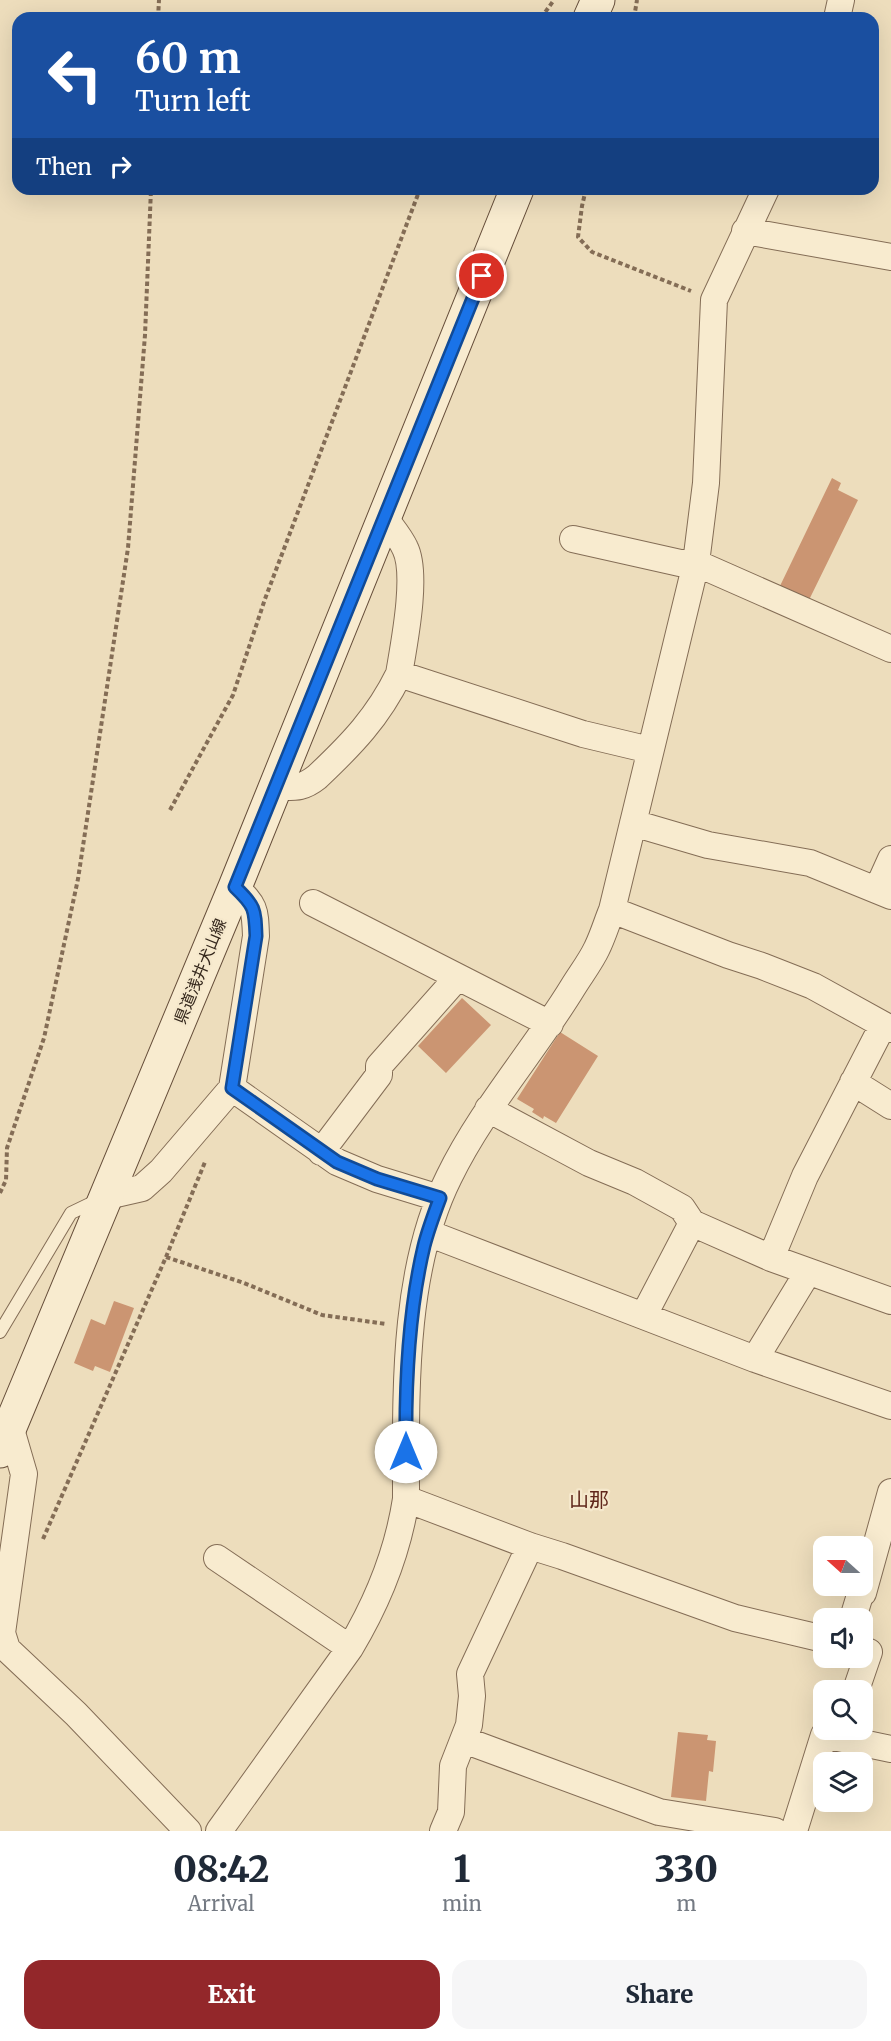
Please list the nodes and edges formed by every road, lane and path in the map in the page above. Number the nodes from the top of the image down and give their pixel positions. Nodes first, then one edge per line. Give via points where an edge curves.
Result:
1 (151, 195) edge
2 (418, 195) edge
3 (516, 195) edge
4 (585, 195) edge
5 (763, 195) edge
6 (745, 231) junction
7 (891, 257) edge
8 (714, 300) junction
9 (384, 517) junction
10 (573, 539) dead end
11 (696, 563) junction
12 (891, 648) edge
13 (399, 674) junction
14 (650, 750) junction
15 (275, 787) junction
16 (170, 810) dead end
17 (633, 823) junction
18 (891, 859) edge
19 (235, 887) junction
20 (884, 893) edge
21 (313, 903) dead end
22 (612, 910) junction
23 (457, 978) junction
24 (550, 1024) junction
25 (887, 1027) edge
26 (853, 1082) junction
27 (232, 1088) junction
28 (891, 1106) edge
29 (488, 1109) junction
30 (321, 1152) junction
31 (206, 1160) dead end
32 (0, 1193) edge
33 (107, 1196) junction
34 (440, 1198) junction
35 (692, 1223) junction
36 (428, 1233) junction
37 (166, 1257) junction
38 (771, 1258) junction
39 (808, 1272) junction
40 (891, 1301) edge
41 (644, 1315) junction
42 (409, 1329) junction
43 (0, 1332) edge
44 (755, 1359) junction
45 (891, 1406) edge
46 (5, 1438) edge
47 (891, 1492) edge
48 (406, 1498) junction
49 (530, 1546) junction
50 (40, 1547) dead end
51 (217, 1558) dead end
52 (856, 1608) edge
53 (813, 1636) edge
54 (350, 1648) junction
55 (874, 1653) edge
56 (861, 1680) edge
57 (464, 1740) junction
58 (822, 1740) edge
59 (862, 1740) edge
60 (891, 1749) edge
61 (655, 1822) edge
62 (188, 1831) edge
63 (219, 1831) edge
64 (443, 1831) edge
65 (775, 1831) edge
66 (794, 1831) edge

1 - 32 path via 145,335 128,548 78,879 44,1038 7,1148 6,1180
2 - 16 path via 265,599 233,695
3 - 9 main road, 県道浅井犬山線
4 - 8 path via 578,237 592,252
5 - 6 street
6 - 7 street
6 - 8 street
8 - 11 street via 706,483
9 - 13 street via 406,549 410,564 406,635
9 - 15 main road, 県道浅井犬山線
10 - 11 street via 680,563
11 - 12 street
11 - 14 street
13 - 14 street via 583,734
13 - 15 street via 372,720 317,777 299,787
14 - 17 street
15 - 19 main road, 県道浅井犬山線
17 - 20 street via 708,845 810,863
17 - 22 street
18 - 20 street
19 - 27 street via 252,903 256,936
19 - 33 main road, 県道浅井犬山線
21 - 23 street
22 - 24 street via 597,948
22 - 25 street via 813,986
23 - 24 street
23 - 30 street via 379,1066 378,1075
24 - 29 street
25 - 26 street
26 - 28 street
26 - 38 street via 805,1176
27 - 30 street
27 - 33 street via 142,1188
29 - 34 street
29 - 35 street via 682,1208
30 - 34 street via 377,1179
31 - 37 path
33 - 43 lane via 71,1213
33 - 46 main road, 県道浅井犬山線
34 - 36 street
35 - 38 street
35 - 41 street
36 - 41 street
36 - 42 street
37 - 42 path via 322,1315
37 - 50 path
38 - 39 street
39 - 40 street
39 - 44 street
41 - 44 street
42 - 48 street
44 - 45 street
46 - 62 street via 24,1474 2,1633 7,1649 76,1714
47 - 52 street
48 - 49 street
48 - 54 street via 396,1544 366,1620
49 - 53 street via 735,1618
49 - 57 street via 470,1674 472,1696
51 - 54 street
54 - 63 street
55 - 56 street
57 - 61 street
57 - 64 street via 453,1766 451,1812
58 - 66 street
59 - 60 street
61 - 65 street

